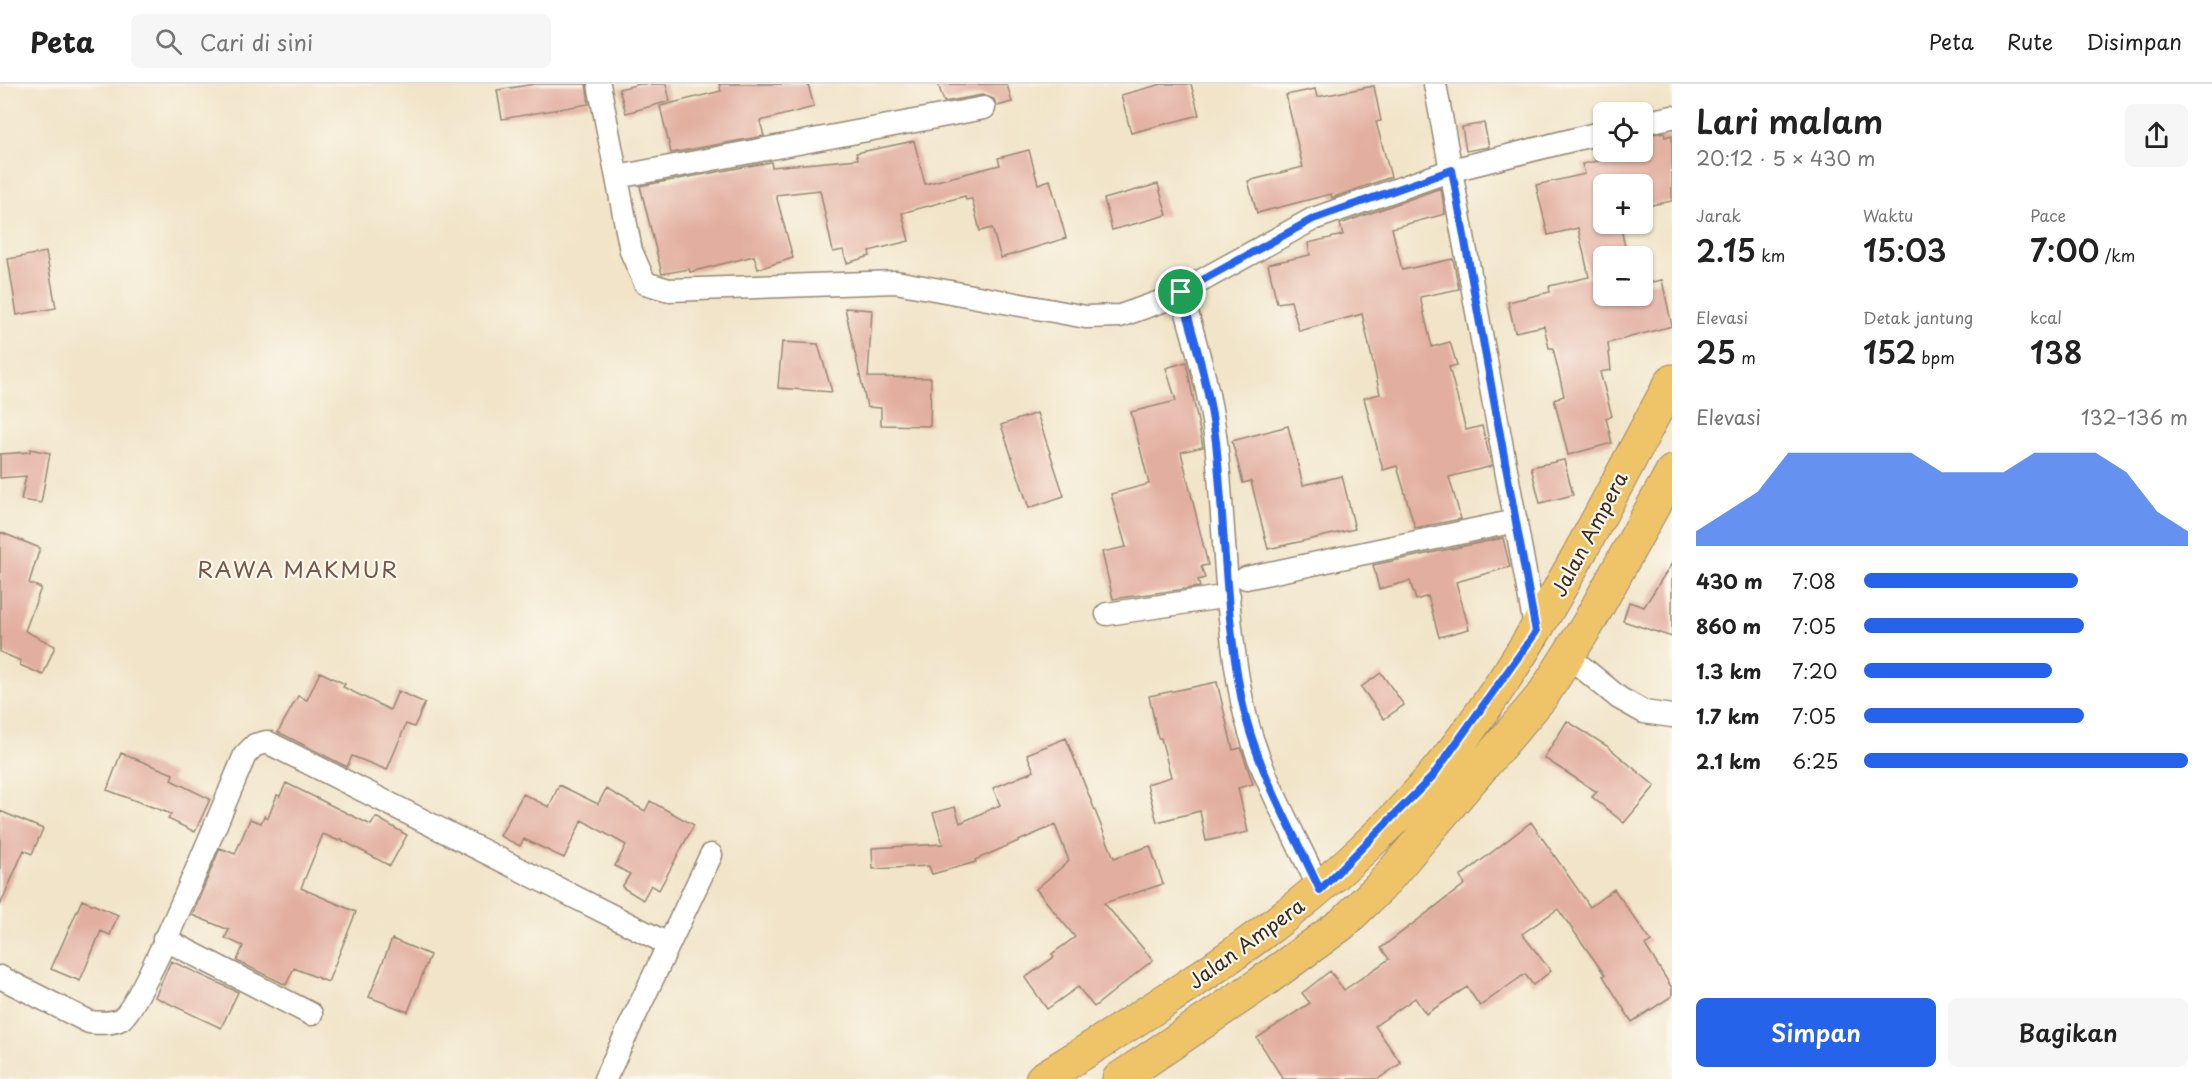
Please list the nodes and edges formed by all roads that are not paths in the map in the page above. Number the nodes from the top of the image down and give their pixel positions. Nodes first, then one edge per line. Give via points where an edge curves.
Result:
1 (599, 84) edge
2 (1435, 84) edge
3 (984, 108) dead end
4 (1672, 117) edge
5 (1653, 121) edge
6 (1593, 135) edge
7 (1452, 170) junction
8 (617, 177) junction
9 (1181, 292) junction
10 (1672, 381) edge
11 (1672, 472) edge
12 (1516, 522) junction
13 (1246, 578) dead end
14 (1229, 596) junction
15 (1107, 614) dead end
16 (1536, 632) junction
17 (1567, 655) junction
18 (1672, 716) edge
19 (711, 855) dead end
20 (1320, 890) junction
21 (164, 939) junction
22 (669, 944) junction
23 (0, 977) edge
24 (311, 1014) dead end
25 (605, 1079) edge
26 (1042, 1079) edge
27 (1119, 1079) edge

1 - 8 street
2 - 7 street
3 - 8 street
4 - 5 street
6 - 7 street
7 - 9 street via 1313,219
7 - 12 street
8 - 9 street via 631,251 639,272 645,282 669,290 896,282 1086,316 1120,316
9 - 14 street via 1202,365 1216,441
10 - 16 main road, Jalan Ampera
11 - 17 main road, Jalan Ampera
12 - 13 street
12 - 16 street
14 - 15 street
14 - 20 street via 1242,703 1262,764
16 - 20 main road, Jalan Ampera via 1432,777
17 - 18 street via 1619,698 1644,712
17 - 27 main road, Jalan Ampera via 1536,704 1380,887 1342,924
19 - 22 street
20 - 26 main road, Jalan Ampera via 1230,957
21 - 22 street via 245,755 255,745 267,742
21 - 23 street via 133,1005 120,1019 104,1023 89,1022
21 - 24 street
22 - 25 street

